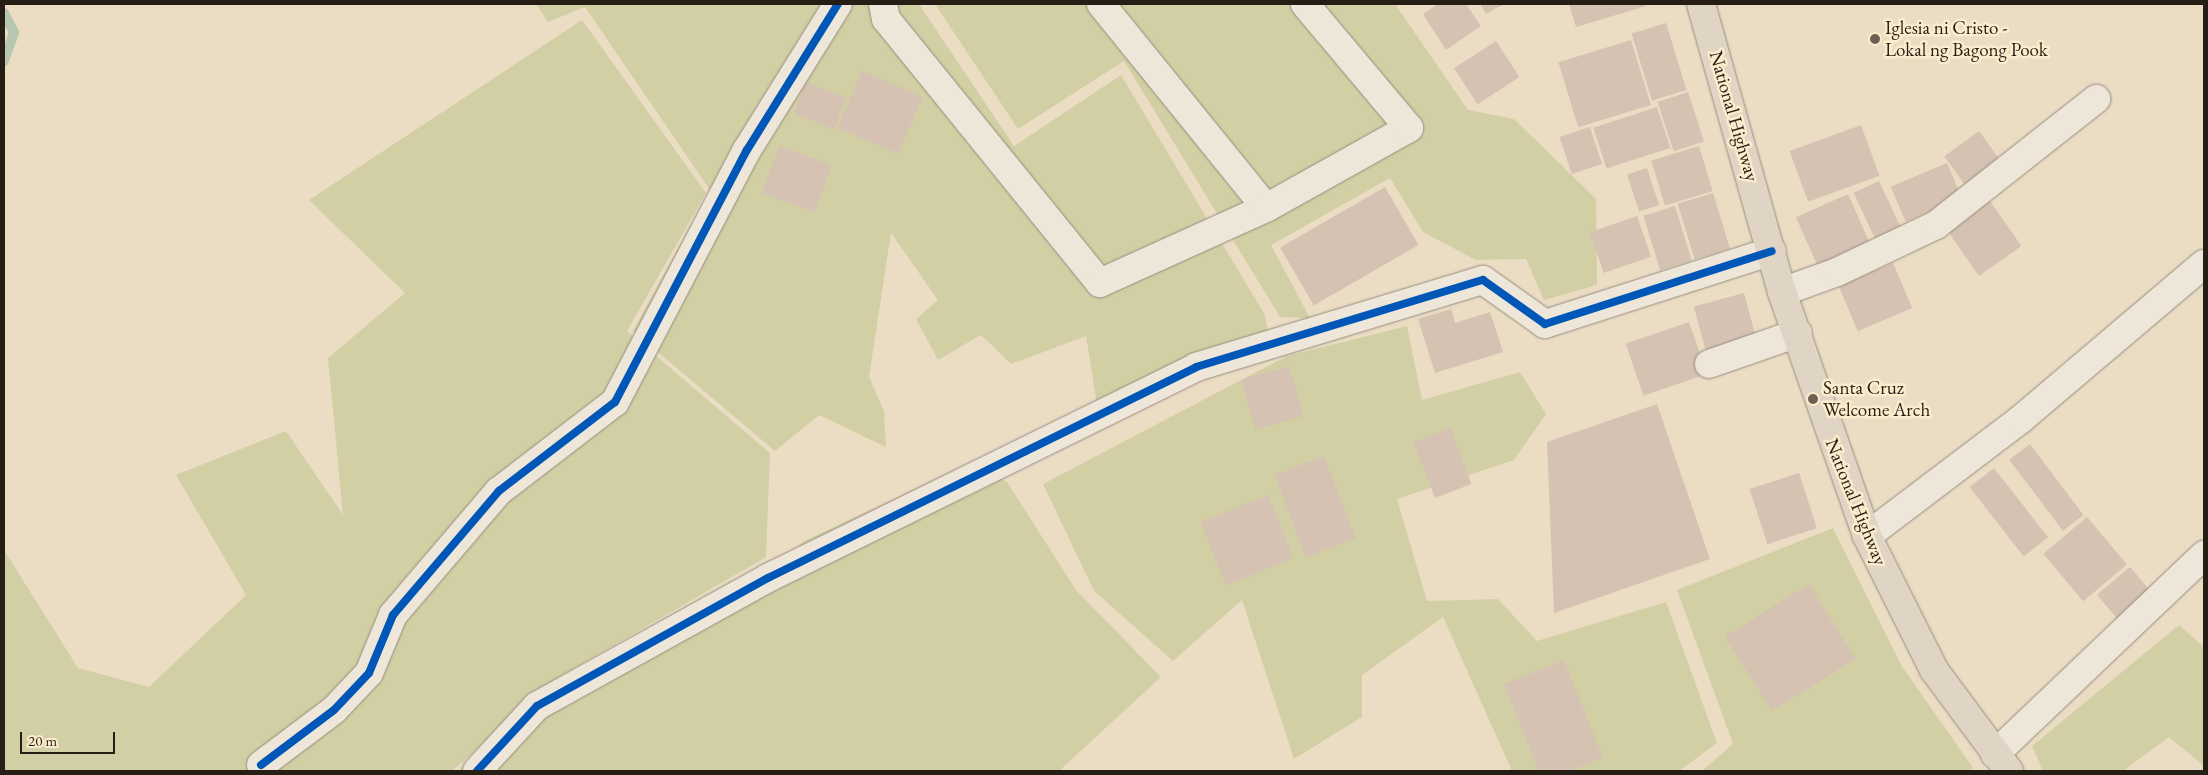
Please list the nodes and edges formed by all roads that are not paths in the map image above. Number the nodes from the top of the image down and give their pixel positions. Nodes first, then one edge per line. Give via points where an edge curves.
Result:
1 (838, 4) edge
2 (883, 4) edge
3 (1101, 4) edge
4 (1305, 4) edge
5 (1701, 4) edge
6 (2096, 99) dead end
7 (1266, 208) junction
8 (1772, 251) junction
9 (2204, 264) edge
10 (1782, 292) junction
11 (1798, 333) junction
12 (1709, 364) dead end
13 (1867, 536) junction
14 (2204, 555) edge
15 (2002, 763) edge
16 (262, 765) dead end
17 (477, 771) edge

1 - 16 street via 748,150 615,402 499,491 393,615 369,674 334,710
2 - 7 street via 886,19 1100,283
3 - 7 street
4 - 7 street via 1409,128
5 - 8 main road, National Highway
6 - 10 street via 1936,225 1845,268
8 - 10 main road, National Highway
8 - 17 street via 1545,324 1484,280 1196,367 768,578 536,706
9 - 13 street via 2022,419
10 - 11 main road, National Highway
11 - 12 street
11 - 13 main road, National Highway via 1839,465
13 - 15 main road, National Highway via 1934,670
14 - 15 street

